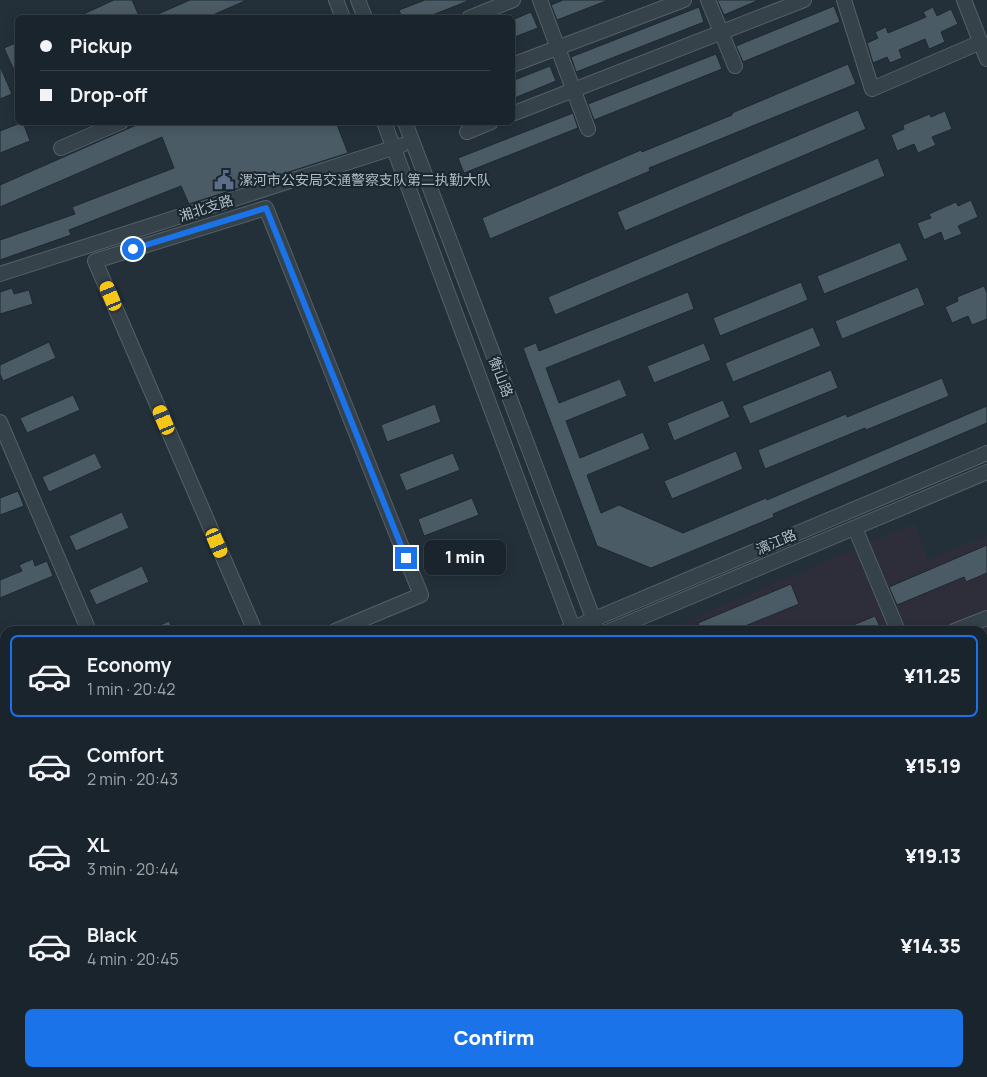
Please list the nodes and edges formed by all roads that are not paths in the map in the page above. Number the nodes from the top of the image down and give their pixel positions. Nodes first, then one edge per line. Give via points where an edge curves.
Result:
1 (336, 0) edge
2 (358, 0) edge
3 (513, 0) edge
4 (540, 0) edge
5 (684, 0) edge
6 (708, 0) edge
7 (804, 0) edge
8 (844, 0) edge
9 (964, 0) edge
10 (342, 15) edge
11 (364, 15) edge
12 (477, 15) edge
13 (720, 33) junction
14 (981, 42) junction
15 (558, 48) junction
16 (987, 59) edge
17 (515, 64) edge
18 (735, 66) dead end
19 (573, 90) junction
20 (515, 113) edge
21 (114, 125) edge
22 (385, 125) edge
23 (406, 125) edge
24 (484, 125) edge
25 (588, 129) dead end
26 (467, 132) dead end
27 (412, 141) junction
28 (61, 148) dead end
29 (394, 148) junction
30 (0, 274) edge
31 (0, 422) edge
32 (987, 454) edge
33 (987, 472) edge
34 (855, 528) junction
35 (987, 618) edge
36 (596, 625) edge
37 (87, 626) edge
38 (253, 626) edge
39 (347, 626) edge
40 (569, 626) edge
41 (621, 626) edge
42 (896, 626) edge
43 (967, 626) edge

1 - 10 street
2 - 11 street
3 - 12 street
4 - 15 street
5 - 15 street
6 - 13 street
7 - 13 street
8 - 14 street via 872,89
9 - 14 street
13 - 18 street
13 - 19 street
14 - 16 street
15 - 17 street
15 - 19 street
19 - 20 street
19 - 25 street
21 - 28 street
22 - 29 street, 衡山路
23 - 27 street, 衡山路
24 - 26 street
27 - 29 street, 湘北支路
27 - 36 street, 衡山路
29 - 30 street, 湘北支路
29 - 40 street, 衡山路
31 - 37 street
32 - 36 street, 漓江路
33 - 34 street, 漓江路
34 - 41 street, 漓江路
34 - 42 street
35 - 43 street
38 - 39 street via 96,261 266,208 421,595

